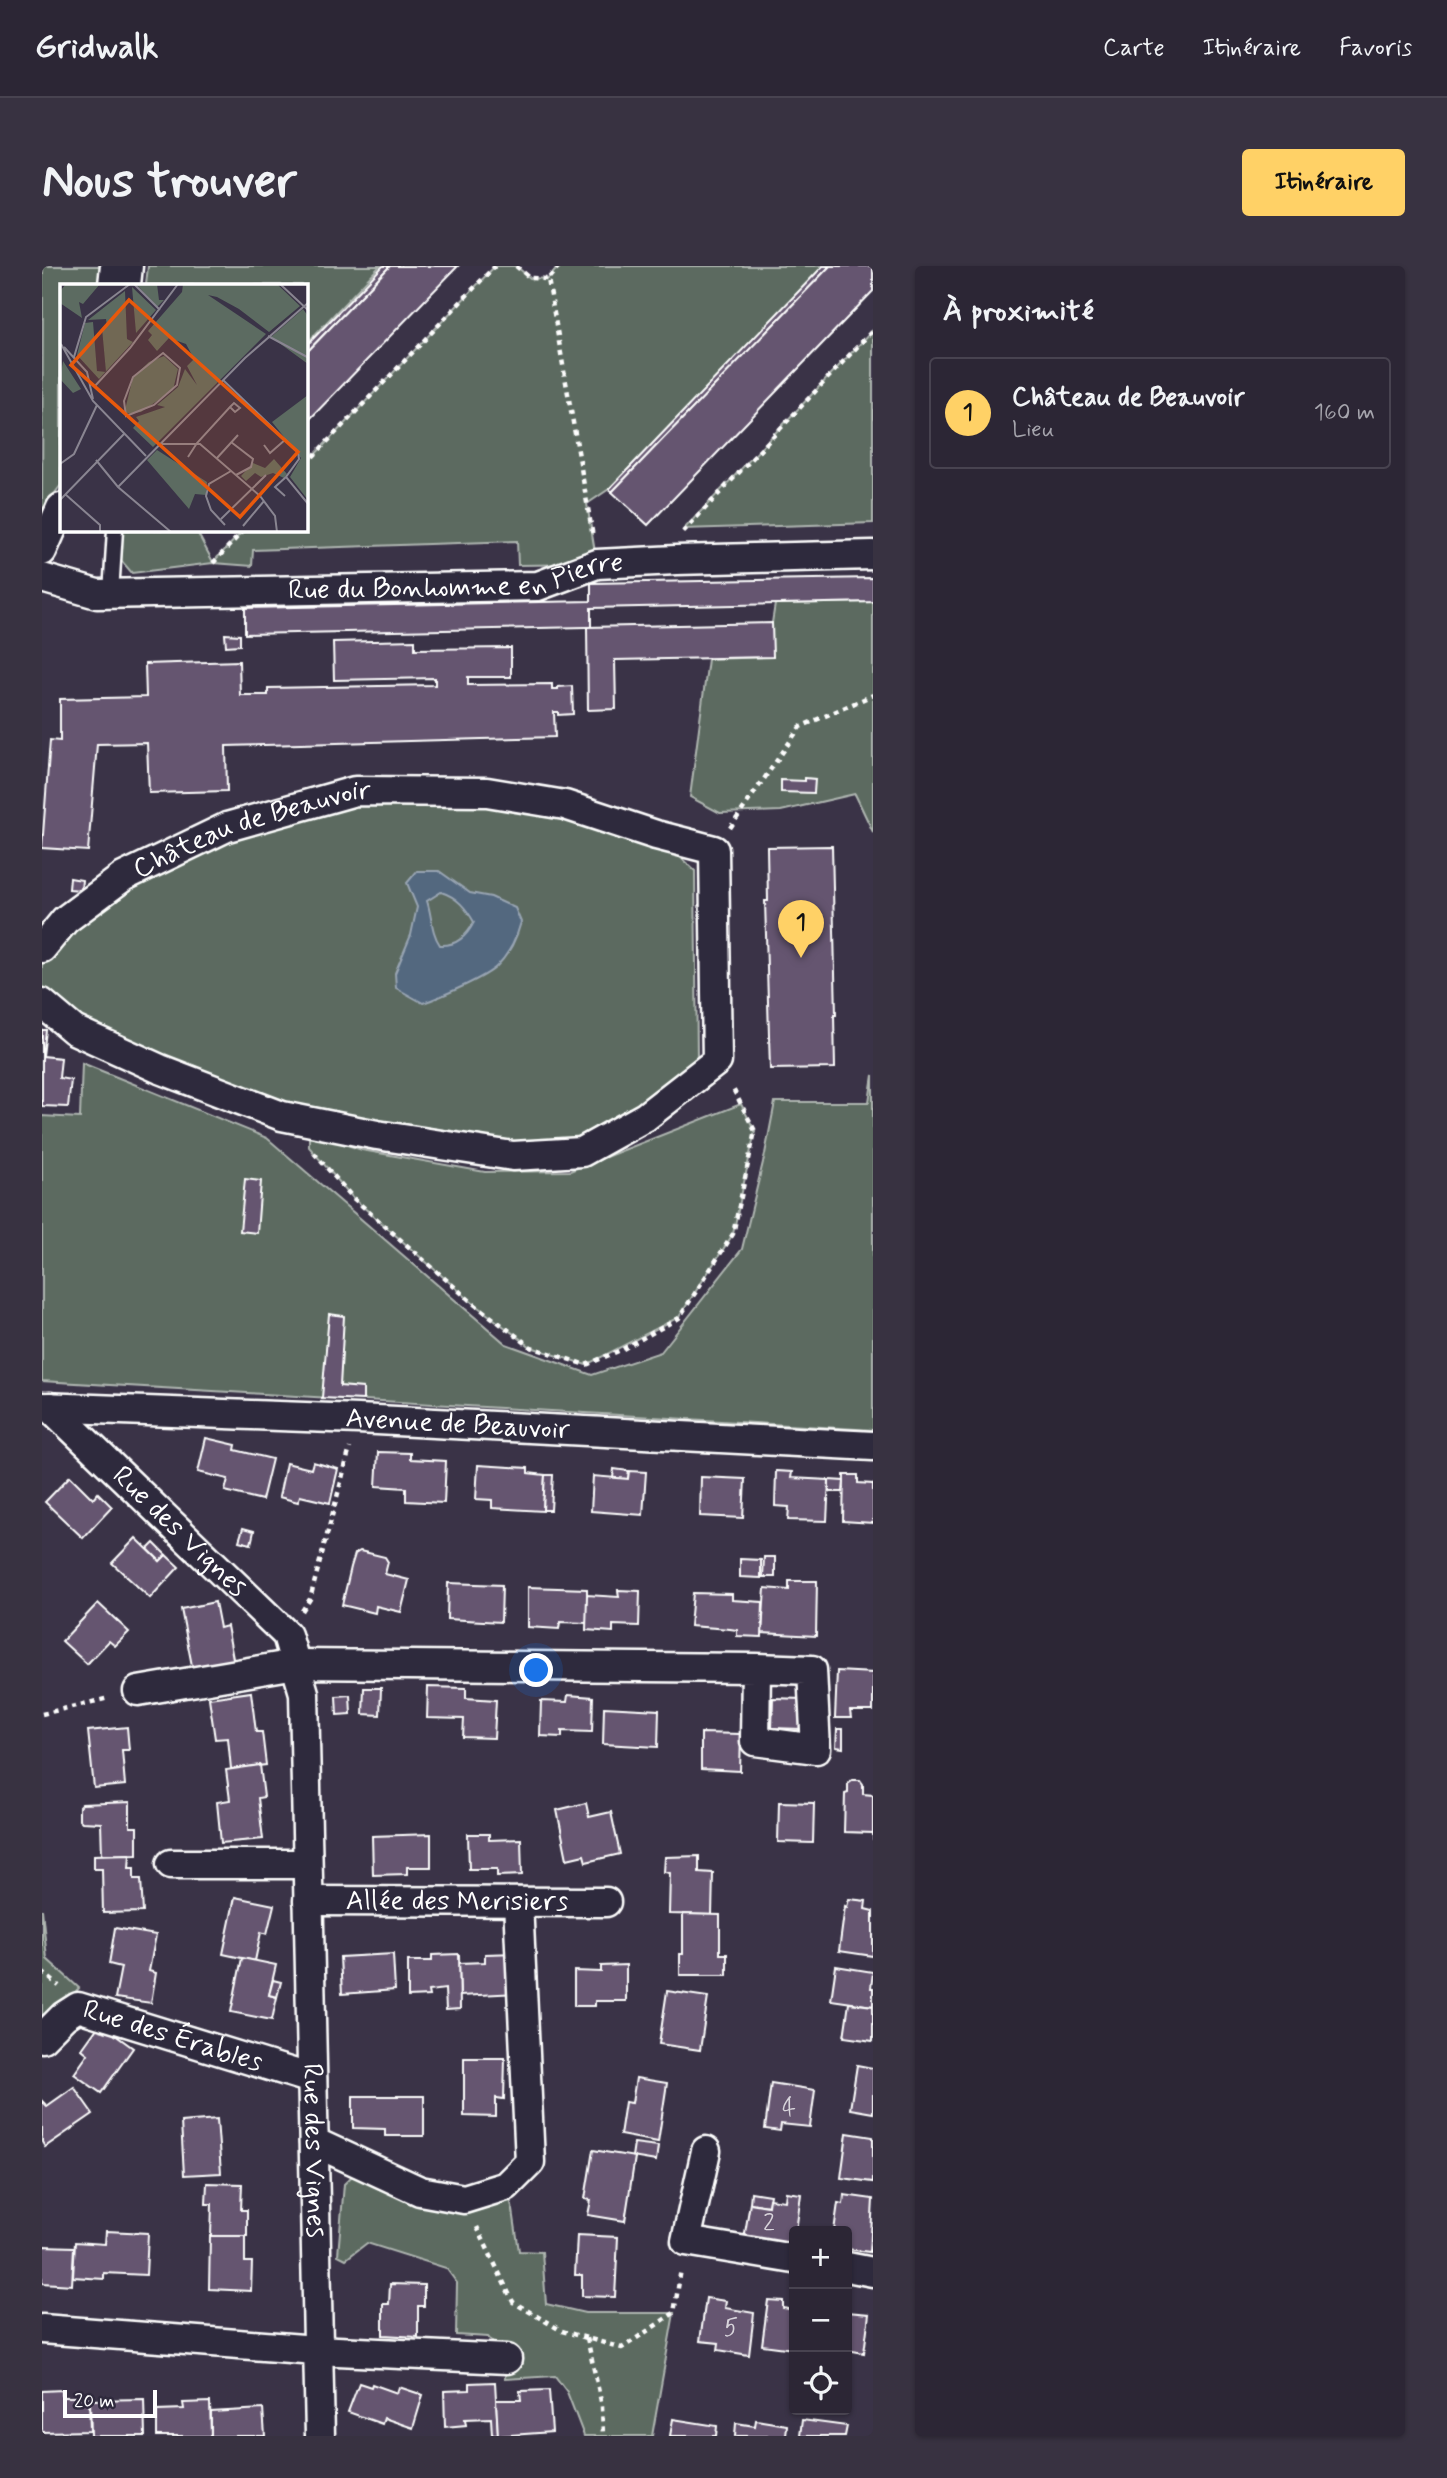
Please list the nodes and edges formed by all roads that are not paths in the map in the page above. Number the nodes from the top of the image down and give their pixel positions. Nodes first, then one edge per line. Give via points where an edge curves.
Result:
1 (116, 266) edge
2 (135, 266) edge
3 (113, 284) edge
4 (133, 284) edge
5 (60, 510) edge
6 (115, 532) edge
7 (42, 551) edge
8 (873, 555) edge
9 (42, 578) edge
10 (111, 593) junction
11 (42, 948) edge
12 (42, 1003) edge
13 (46, 1407) edge
14 (873, 1446) edge
15 (296, 1664) junction
16 (756, 1668) dead end
17 (138, 1690) road end
18 (171, 1864) dead end
19 (307, 1864) junction
20 (308, 1900) junction
21 (518, 1902) junction
22 (606, 1902) dead end
23 (42, 2038) edge
24 (312, 2079) junction
25 (314, 2142) junction
26 (706, 2151) dead end
27 (789, 2258) edge
28 (852, 2268) edge
29 (873, 2272) edge
30 (42, 2329) edge
31 (316, 2350) junction
32 (507, 2359) dead end
33 (320, 2436) edge

1 - 3 street
2 - 4 lane
5 - 7 street
6 - 10 lane
8 - 10 street, Rue du Bonhomme en Pierre via 597,564 538,586
9 - 10 street, Rue du Bonhomme en Pierre via 97,594
11 - 12 street, Château de Beauvoir via 65,920 122,877 228,827 355,791 500,794 565,805 714,850 717,1061 645,1117 582,1152 513,1156 282,1116 74,1030
13 - 14 street, Avenue de Beauvoir
13 - 15 street, Rue des Vignes via 287,1635
15 - 16 street
15 - 17 street
15 - 19 street, Rue des Vignes via 304,1693
18 - 19 street
19 - 20 street, Rue des Vignes
20 - 21 street, Allée des Merisiers
20 - 24 street, Rue des Vignes
21 - 22 street, Allée des Merisiers
21 - 25 street via 530,2162 506,2186 464,2199 420,2191
23 - 24 street, Rue des Érables via 78,2007
24 - 25 street, Rue des Vignes
25 - 31 street, Rue des Vignes
26 - 27 street via 686,2241
28 - 29 street
30 - 31 street
31 - 32 street
31 - 33 street, Rue des Vignes

